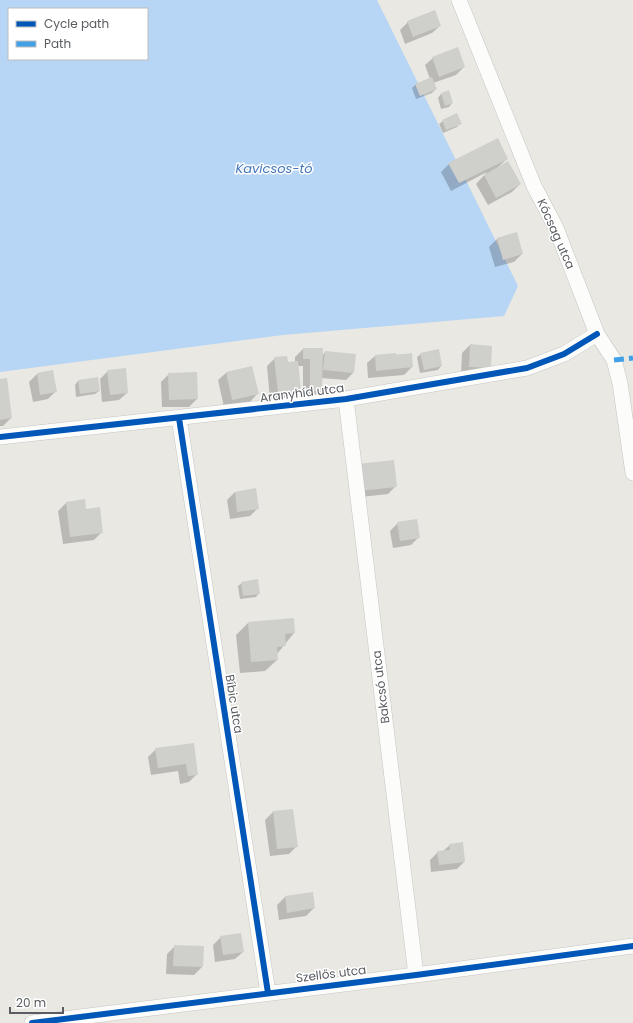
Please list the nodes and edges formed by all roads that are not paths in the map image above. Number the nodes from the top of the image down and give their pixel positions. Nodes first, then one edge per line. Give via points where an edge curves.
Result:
1 (459, 0) edge
2 (598, 334) junction
3 (346, 399) junction
4 (179, 418) junction
5 (0, 437) edge
6 (633, 474) edge
7 (633, 946) edge
8 (416, 975) junction
9 (268, 992) junction
10 (32, 1023) edge

1 - 2 street, Kócsag utca via 534,186 556,228
2 - 3 street, Aranyhíd utca via 564,354 527,368
2 - 6 street, Kócsag utca via 614,360
3 - 4 street, Aranyhíd utca
3 - 8 street, Bakcsó utca
4 - 5 street, Aranyhíd utca
4 - 9 street, Bíbic utca
7 - 8 street, Szellős utca
8 - 9 street, Szellős utca
9 - 10 street, Szellős utca

